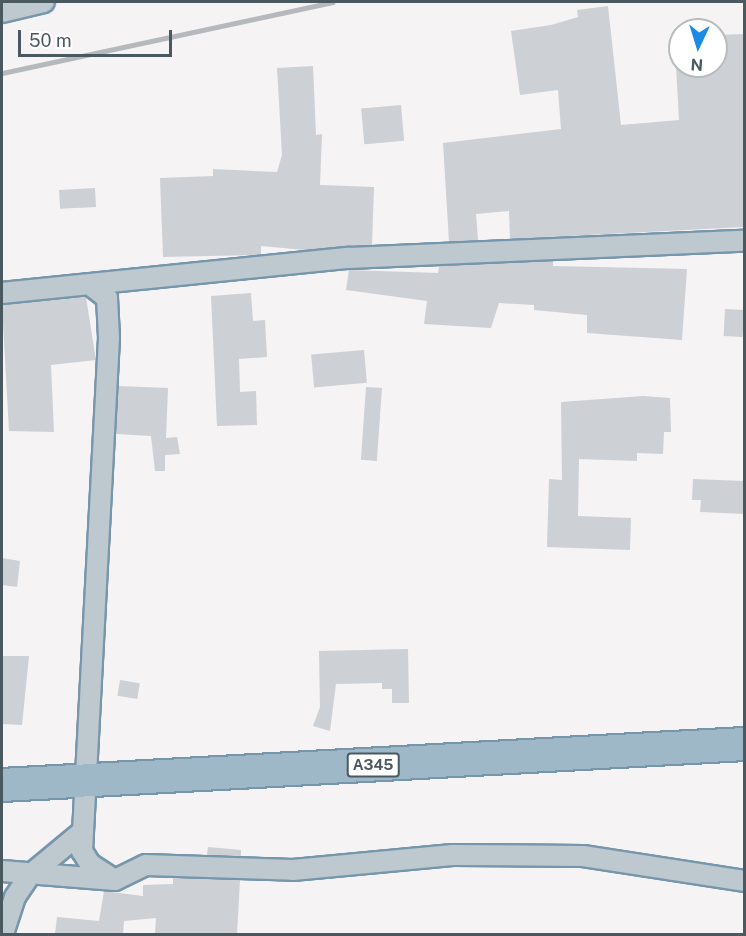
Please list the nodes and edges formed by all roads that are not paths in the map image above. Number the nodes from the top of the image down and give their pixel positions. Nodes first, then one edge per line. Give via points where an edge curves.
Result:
1 (44, 2) edge
2 (2, 12) edge
3 (744, 241) edge
4 (93, 287) junction
5 (2, 292) edge
6 (744, 744) edge
7 (82, 781) junction
8 (2, 785) edge
9 (83, 831) junction
10 (2, 871) edge
11 (30, 875) junction
12 (115, 880) junction
13 (744, 881) edge
14 (3, 934) edge

1 - 2 street
3 - 4 street via 348,258 206,270
4 - 5 street
4 - 7 street via 107,298 109,338
6 - 7 highway, A345
7 - 8 highway, A345
7 - 9 street
9 - 11 street
9 - 12 street via 82,851 90,864
10 - 11 street
11 - 12 street
11 - 14 street via 15,897
12 - 13 street via 146,865 292,870 452,855 615,857

